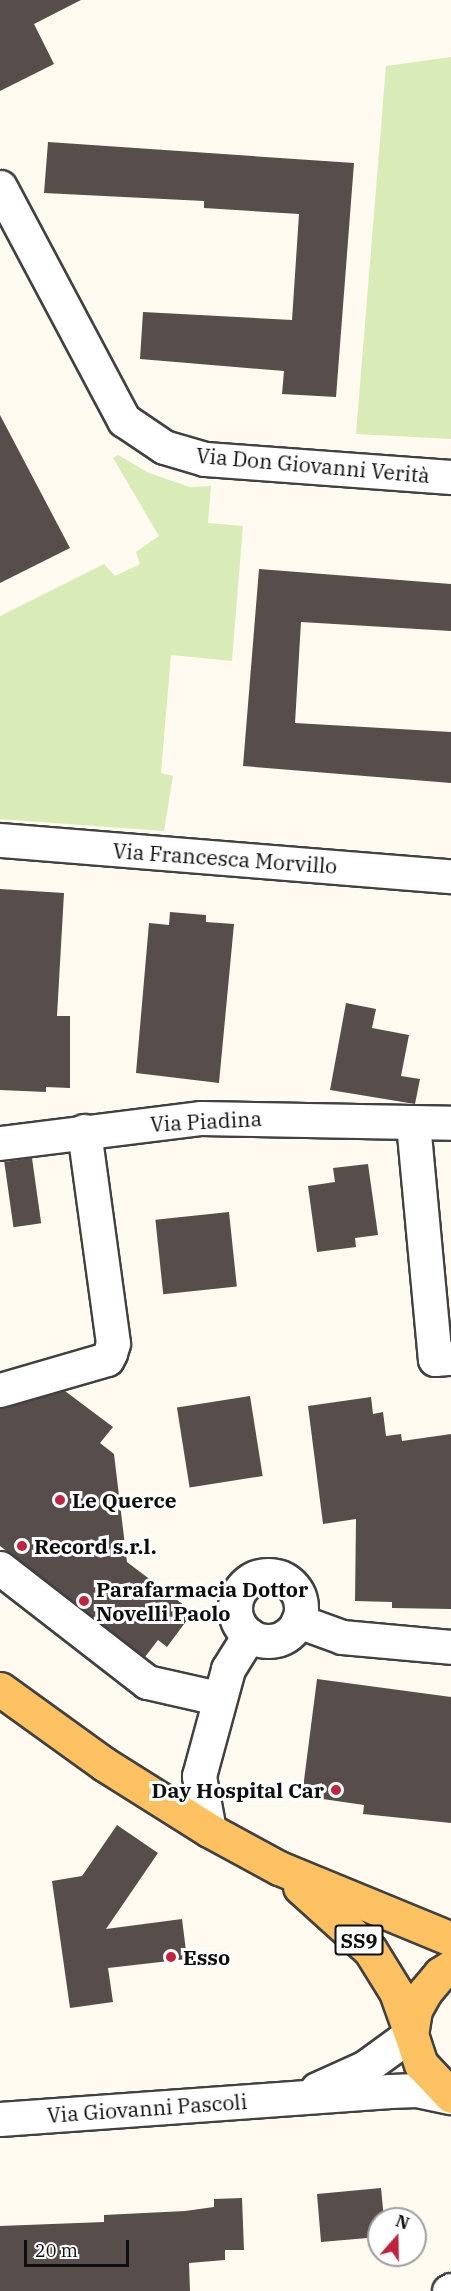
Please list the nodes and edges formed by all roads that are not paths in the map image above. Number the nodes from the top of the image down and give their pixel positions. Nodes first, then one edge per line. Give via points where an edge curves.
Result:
1 (0, 187) edge
2 (451, 477) edge
3 (0, 840) edge
4 (451, 876) edge
5 (413, 1123) junction
6 (451, 1123) edge
7 (84, 1131) junction
8 (0, 1143) edge
9 (451, 1358) edge
10 (0, 1390) edge
11 (0, 1568) edge
12 (298, 1622) junction
13 (249, 1635) junction
14 (451, 1647) edge
15 (0, 1689) edge
16 (218, 1698) junction
17 (209, 1830) junction
18 (279, 1868) junction
19 (451, 1939) edge
20 (451, 1967) edge
21 (411, 2034) junction
22 (451, 2096) edge
23 (293, 2099) junction
24 (0, 2119) edge

1 - 2 street, Via Don Giovanni Verità via 124,420 164,447 205,459
3 - 4 street, Via Francesca Morvillo
5 - 6 street, Via Piadina
5 - 7 street, Via Piadina via 201,1118
5 - 9 street via 435,1359
7 - 8 street, Via Piadina
7 - 10 street via 113,1343 107,1359
11 - 16 street via 147,1682
12 - 13 street via 274,1640
12 - 13 street via 300,1600 289,1582 269,1574 258,1576 249,1580 236,1597 236,1618
12 - 14 street via 342,1637
13 - 16 street via 228,1669
15 - 17 main road, SS9 via 104,1764
16 - 17 street via 199,1776
17 - 18 main road, SS9
18 - 19 main road, SS9
18 - 21 main road, SS9 via 370,1950 396,1992
20 - 21 main road via 425,1992 415,2010
21 - 22 main road, SS9 via 421,2064
21 - 23 street, Via Giovanni Pascoli via 364,2068
22 - 23 street, Via Giovanni Pascoli via 417,2090
23 - 24 street, Via Giovanni Pascoli

